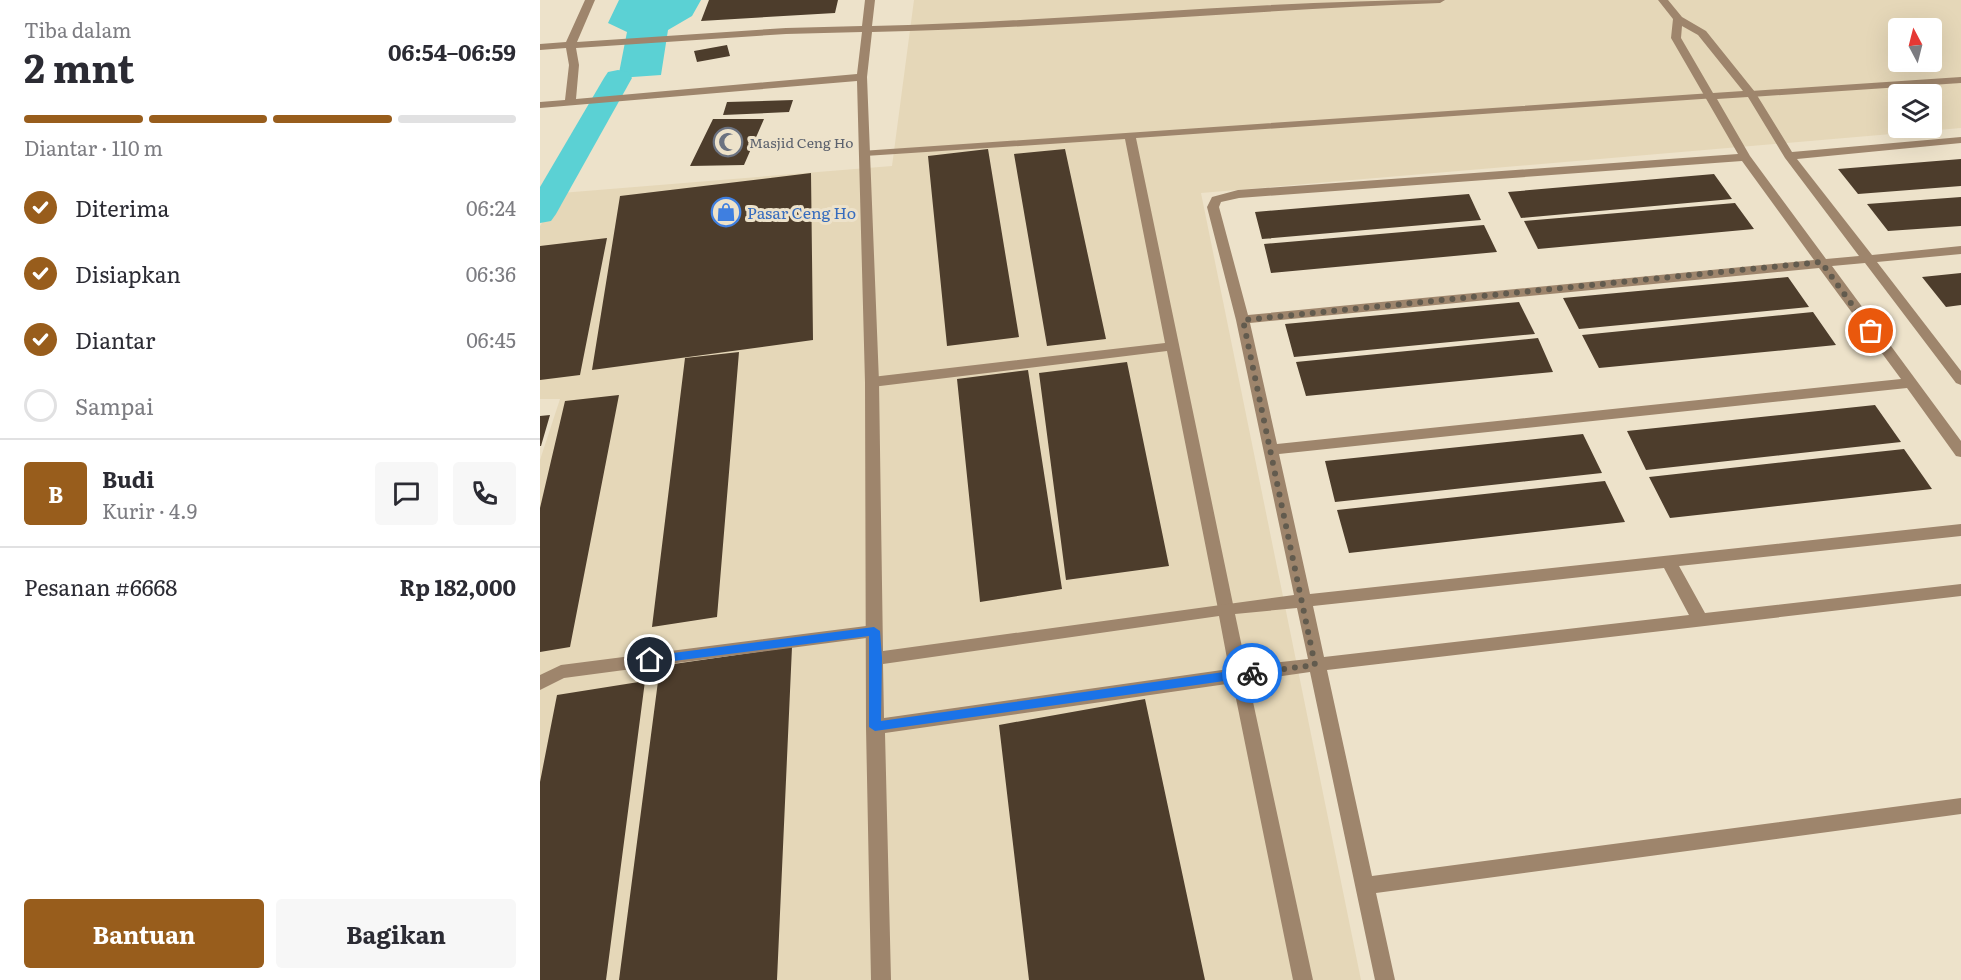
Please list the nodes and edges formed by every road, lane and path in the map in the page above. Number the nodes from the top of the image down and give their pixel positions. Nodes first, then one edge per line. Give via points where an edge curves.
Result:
1 (590, 0) edge
2 (870, 0) edge
3 (1440, 0) edge
4 (1663, 0) edge
5 (1280, 3) edge
6 (1305, 3) edge
7 (1678, 19) junction
8 (866, 29) junction
9 (570, 45) junction
10 (540, 47) edge
11 (862, 77) junction
12 (1961, 80) edge
13 (1751, 94) junction
14 (1712, 96) junction
15 (570, 103) junction
16 (540, 105) edge
17 (1130, 135) junction
18 (1961, 140) edge
19 (865, 153) junction
20 (1789, 156) junction
21 (1746, 157) junction
22 (1961, 250) edge
23 (1868, 259) junction
24 (1821, 262) junction
25 (1243, 320) junction
26 (1174, 346) junction
27 (1961, 380) edge
28 (872, 382) junction
29 (1909, 383) junction
30 (1271, 450) junction
31 (1961, 452) edge
32 (1961, 530) edge
33 (1668, 561) junction
34 (1961, 590) edge
35 (1303, 600) junction
36 (1226, 609) junction
37 (1700, 620) junction
38 (874, 631) junction
39 (877, 658) junction
40 (1315, 665) junction
41 (1239, 674) junction
42 (540, 683) edge
43 (875, 727) junction
44 (1961, 806) edge
45 (1364, 886) junction
46 (881, 980) edge
47 (1303, 980) edge
48 (1385, 980) edge

1 - 9 street
2 - 8 street
3 - 6 street
4 - 7 street
5 - 6 street
5 - 8 street via 959,27
7 - 13 street via 1701,33
7 - 14 street via 1676,38
8 - 9 street
8 - 11 street
9 - 10 street
9 - 15 street via 574,65
11 - 15 street
11 - 19 street
12 - 13 street
13 - 14 street
13 - 20 street
14 - 17 street
14 - 21 street
15 - 16 street
17 - 19 street
17 - 26 street
18 - 20 street
19 - 28 street
20 - 23 street
21 - 24 street
21 - 25 street via 1222,197 1213,207
22 - 23 street
23 - 24 street
23 - 27 street
24 - 25 street
24 - 29 street
25 - 30 street
26 - 28 street
26 - 36 street
28 - 38 street
29 - 30 street
29 - 31 street
30 - 35 street
32 - 33 street
33 - 35 street
33 - 37 street
34 - 37 street
35 - 36 street
35 - 40 street
36 - 39 street
36 - 41 street
37 - 40 street
38 - 39 street
38 - 42 street via 561,672
39 - 43 street
40 - 41 street
40 - 45 street
41 - 43 street
41 - 47 street
43 - 46 street
44 - 45 street
45 - 48 street

